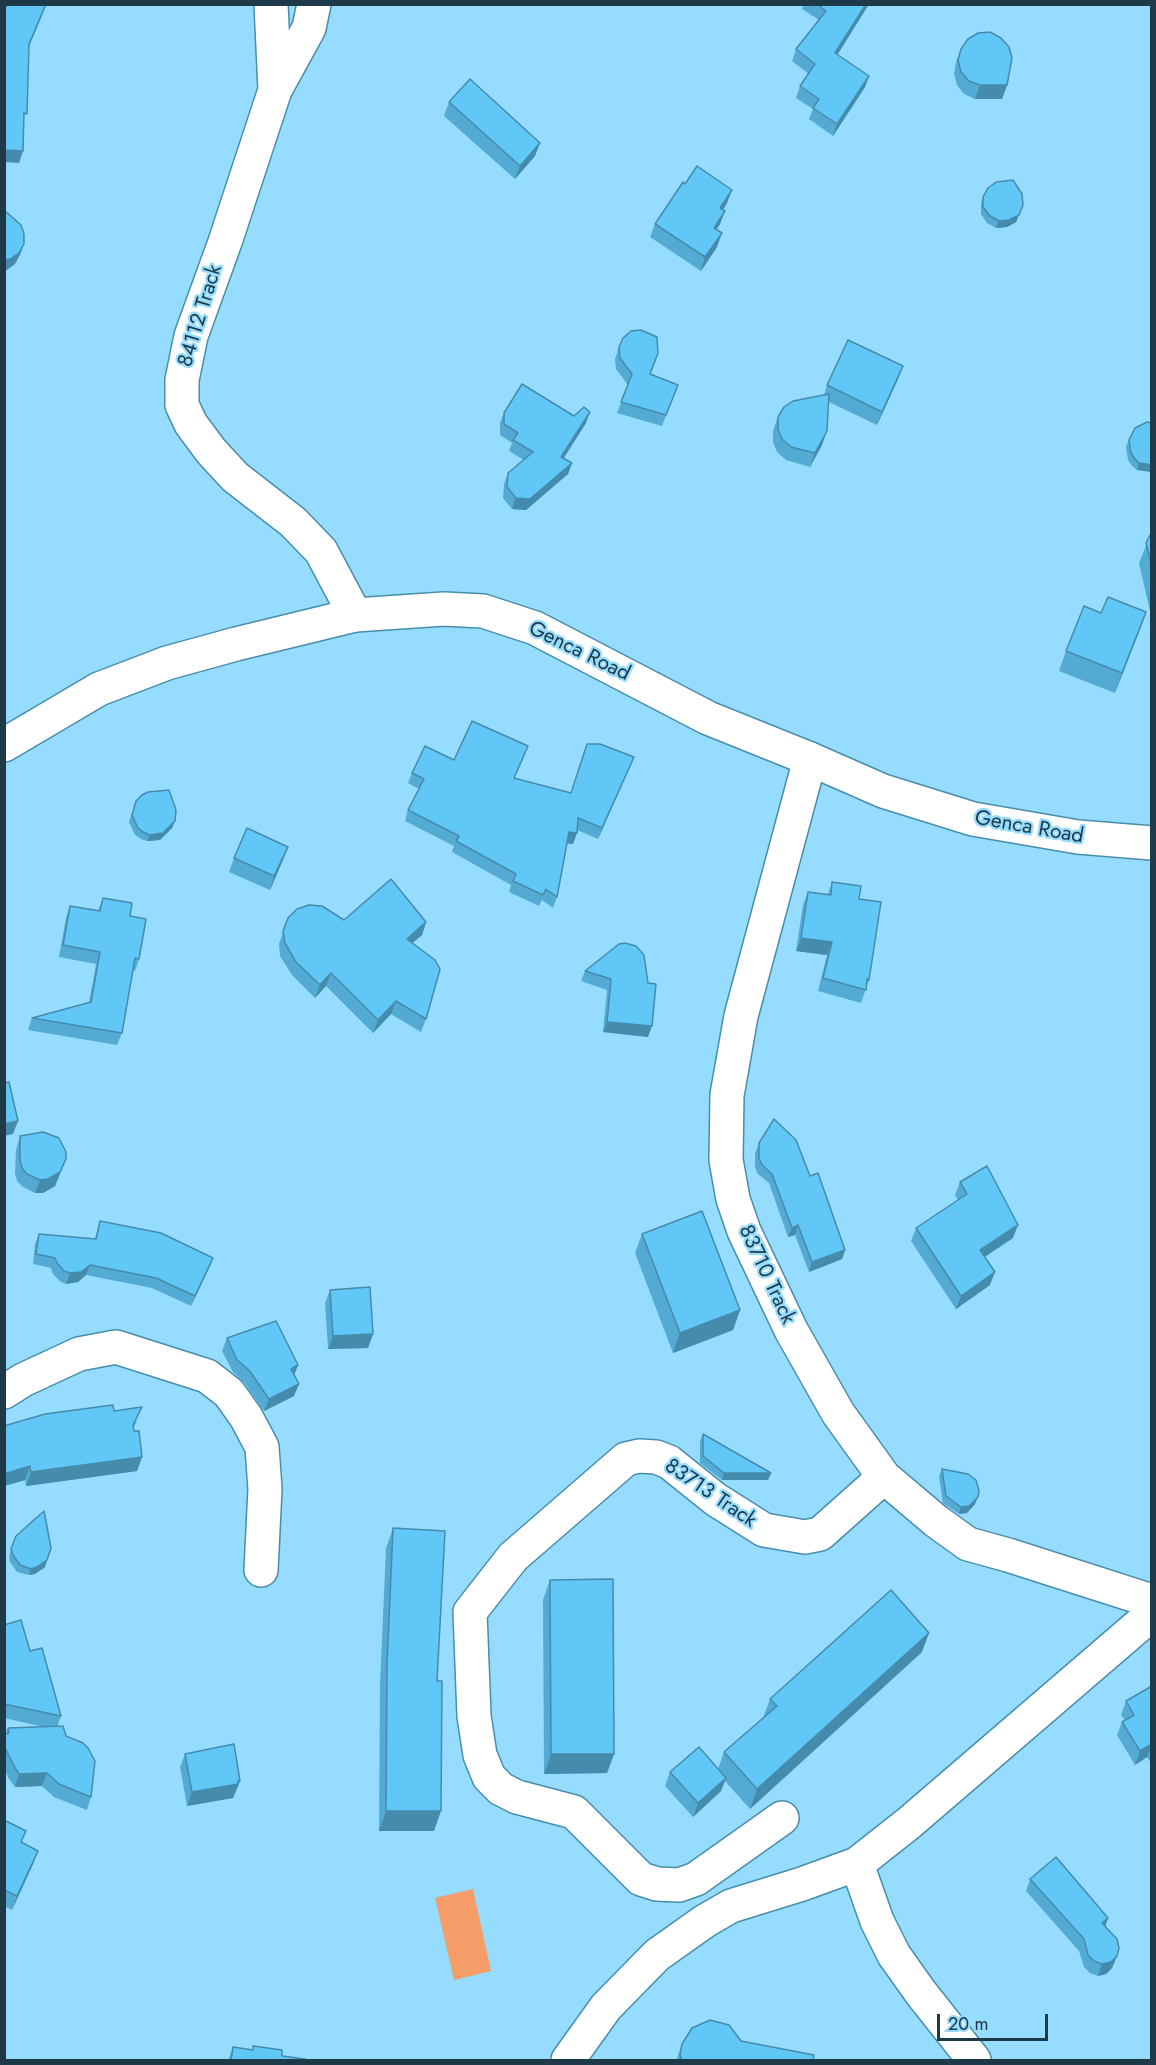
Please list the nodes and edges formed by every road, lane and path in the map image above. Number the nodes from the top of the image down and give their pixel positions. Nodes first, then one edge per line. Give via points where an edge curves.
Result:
1 (272, 4) edge
2 (314, 4) edge
3 (275, 90) junction
4 (356, 615) junction
5 (4, 746) edge
6 (810, 759) junction
7 (1152, 843) edge
8 (4, 1392) edge
9 (884, 1477) junction
10 (261, 1569) dead end
11 (1152, 1601) edge
12 (1152, 1614) edge
13 (782, 1818) dead end
14 (857, 1864) junction
15 (568, 2061) edge
16 (974, 2061) edge

1 - 3 street
2 - 3 street, 84112 Track via 309,28
3 - 4 street, 84112 Track via 191,336 182,380 182,405 191,424 235,477 293,522 321,551
4 - 5 street, Genca Road via 167,663 99,689
4 - 6 street, Genca Road via 444,609 483,611 535,628 708,718
6 - 7 street, Genca Road via 882,791 973,819 1078,837
6 - 9 street, 83710 Track via 741,1016 727,1095 726,1160 744,1231 791,1330 838,1413
8 - 10 street via 79,1354 116,1347 207,1376 230,1393 262,1447 265,1489
9 - 11 street, 83710 Track via 968,1544
9 - 13 street, 83713 Track via 820,1534 805,1538 764,1530 715,1499 669,1462 656,1457 626,1458 513,1557 470,1612 474,1716 480,1755 489,1777 501,1789 574,1812 642,1879 657,1884 679,1885 696,1879
12 - 14 street
14 - 15 street via 731,1906 705,1921 657,1955 606,2007
14 - 16 street via 894,1955

